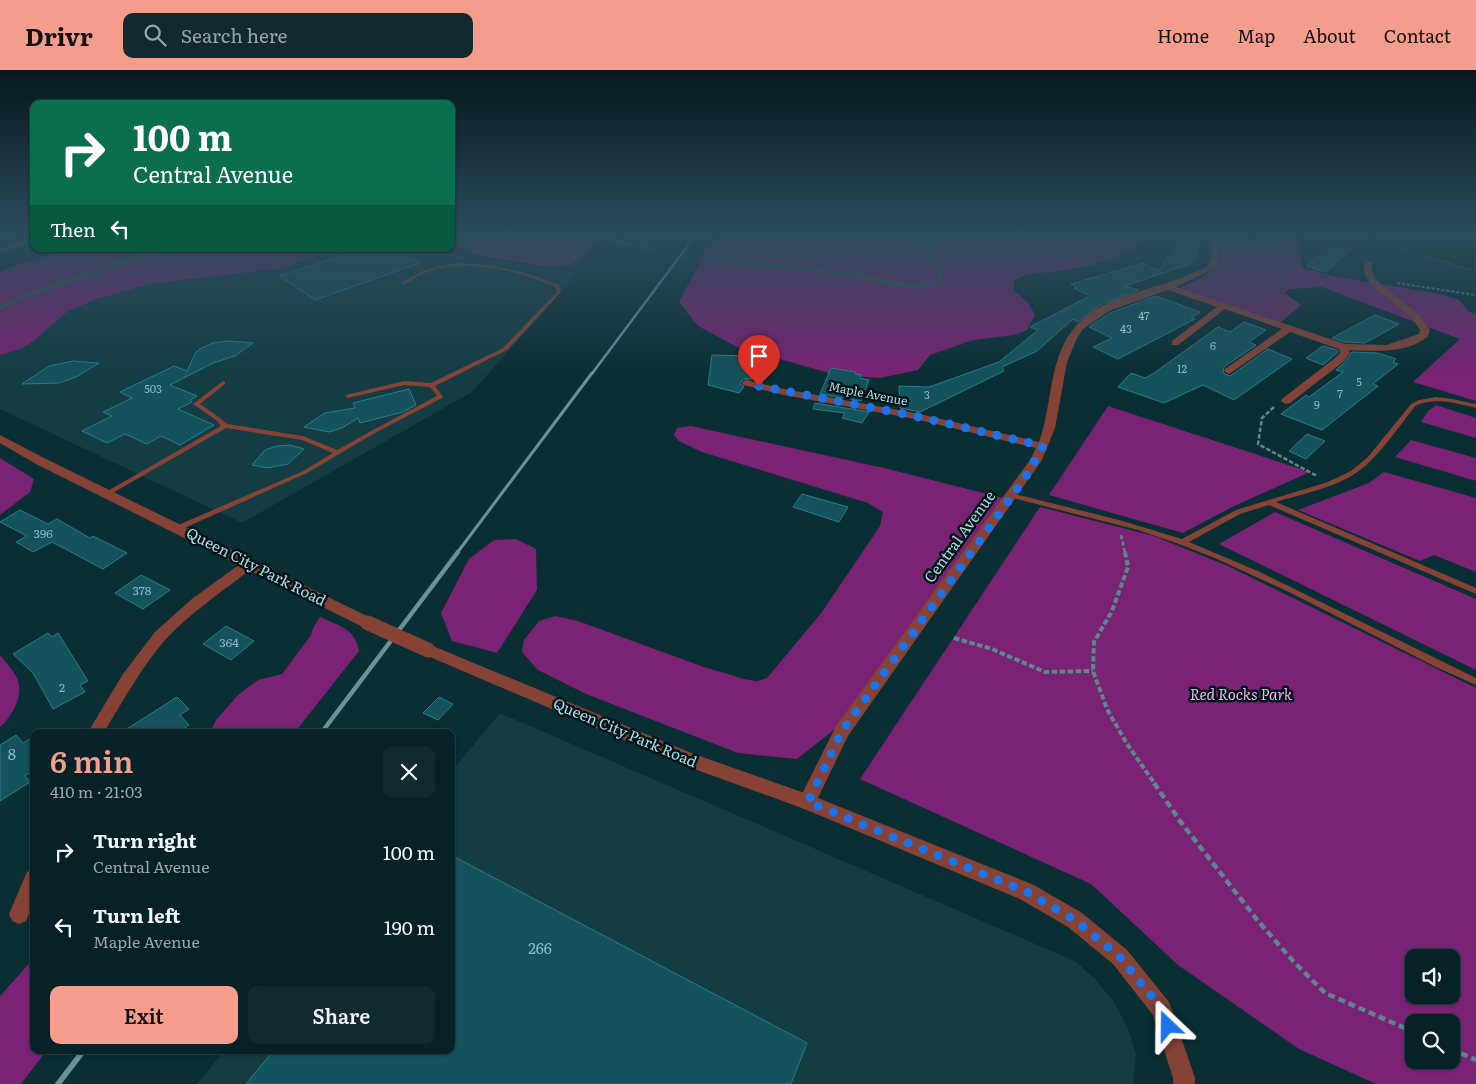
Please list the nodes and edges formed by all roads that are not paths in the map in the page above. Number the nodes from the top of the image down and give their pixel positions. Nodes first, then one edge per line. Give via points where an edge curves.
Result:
1 (552, 283) edge
2 (1174, 283) edge
3 (1376, 283) edge
4 (1166, 286) junction
5 (1224, 306) junction
6 (1289, 328) junction
7 (1175, 343) dead end
8 (1344, 347) junction
9 (1230, 371) dead end
10 (747, 383) dead end
11 (223, 384) dead end
12 (432, 385) junction
13 (348, 396) dead end
14 (1286, 400) road end
15 (1476, 406) edge
16 (225, 426) junction
17 (0, 438) edge
18 (1043, 446) junction
19 (336, 452) junction
20 (107, 494) junction
21 (1011, 495) junction
22 (1269, 502) junction
23 (178, 528) junction
24 (1183, 542) junction
25 (249, 564) junction
26 (1476, 591) edge
27 (1476, 682) edge
28 (98, 729) edge
29 (808, 802) junction
30 (30, 888) edge
31 (20, 914) dead end
32 (1184, 1084) edge

1 - 12 lane via 559,292 505,348
2 - 4 street, Central Avenue
3 - 8 street via 1415,316 1425,330 1424,336 1386,348
4 - 5 street
4 - 18 street, Central Avenue via 1112,307 1081,326 1064,355
5 - 6 street
5 - 7 street
6 - 8 street
6 - 9 street
8 - 14 street via 1345,353 1339,360
10 - 18 street, Maple Avenue via 915,416
11 - 16 lane via 196,404
12 - 13 lane via 404,382
12 - 19 lane via 440,397
15 - 22 lane via 1450,400 1422,400 1413,405 1370,458 1353,472 1330,483
16 - 19 lane via 303,438
16 - 20 lane
17 - 20 street, Queen City Park Road
18 - 21 street, Central Avenue
19 - 23 lane via 305,472
20 - 23 street, Queen City Park Road
21 - 24 lane
21 - 29 street, Central Avenue via 842,731
22 - 24 lane via 1238,512
22 - 26 lane
23 - 25 street, Queen City Park Road
24 - 27 lane via 1326,607
25 - 28 street via 187,611 150,648
25 - 29 street, Queen City Park Road, bridge via 428,650 689,760
29 - 32 street, Queen City Park Road via 1027,892 1075,920 1120,957 1162,1009
30 - 31 street

